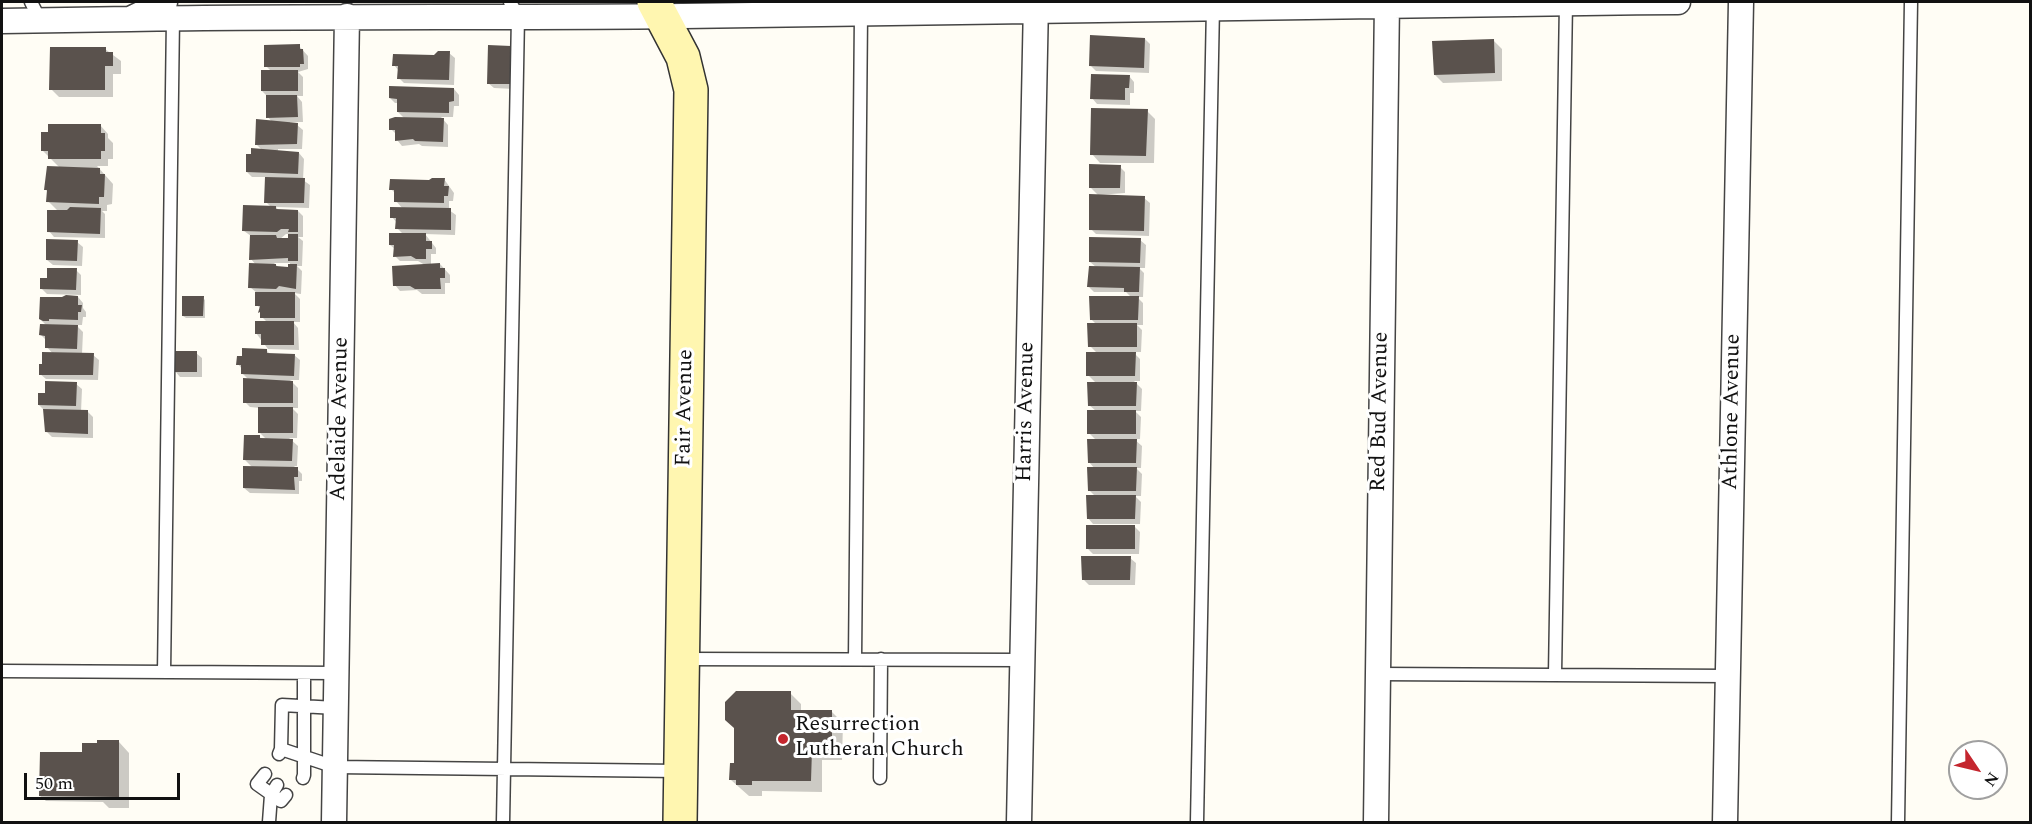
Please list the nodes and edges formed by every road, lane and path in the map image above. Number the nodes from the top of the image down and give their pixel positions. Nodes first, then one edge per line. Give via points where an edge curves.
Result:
1 (1566, 2) edge
2 (1678, 2) edge
3 (1741, 2) edge
4 (1911, 2) edge
5 (1387, 3) edge
6 (1213, 4) edge
7 (1036, 6) edge
8 (808, 8) edge
9 (514, 9) edge
10 (658, 9) edge
11 (169, 10) edge
12 (35, 11) edge
13 (861, 14) junction
14 (347, 16) junction
15 (2, 21) edge
16 (682, 659) junction
17 (855, 659) junction
18 (881, 659) junction
19 (1022, 660) junction
20 (2, 671) edge
21 (164, 672) junction
22 (304, 673) junction
23 (337, 673) junction
24 (1378, 674) junction
25 (1555, 674) junction
26 (1728, 676) junction
27 (303, 706) junction
28 (336, 708) junction
29 (296, 758) junction
30 (335, 767) junction
31 (504, 769) junction
32 (681, 771) junction
33 (265, 774) dead end
34 (303, 778) dead end
35 (880, 778) dead end
36 (274, 790) junction
37 (286, 795) dead end
38 (269, 822) edge
39 (334, 822) edge
40 (503, 822) edge
41 (680, 822) edge
42 (1019, 822) edge
43 (1197, 822) edge
44 (1376, 822) edge
45 (1725, 822) edge
46 (1898, 822) edge

1 - 2 street
1 - 5 street
1 - 25 lane
3 - 26 street, Athlone Avenue
4 - 46 lane
5 - 6 street
5 - 24 street, Red Bud Avenue
6 - 7 street
6 - 43 lane
7 - 13 street
7 - 19 street, Harris Avenue
8 - 10 street
8 - 13 street
9 - 10 street
9 - 14 street
9 - 31 lane
10 - 16 street, Fair Avenue via 684,57 691,90
11 - 12 street via 130,19
11 - 14 street
11 - 21 lane
12 - 15 street
13 - 17 lane
14 - 23 street, Adelaide Avenue
16 - 17 lane
16 - 32 street, Fair Avenue
17 - 18 lane
18 - 19 lane
18 - 35 lane
19 - 42 street, Harris Avenue
20 - 21 lane
21 - 22 lane
22 - 23 lane
22 - 27 lane
23 - 28 street, Adelaide Avenue
24 - 25 lane
24 - 44 street, Red Bud Avenue
25 - 26 lane
26 - 45 street, Athlone Avenue
27 - 28 lane
27 - 29 lane
27 - 29 lane via 282,705 280,751
28 - 30 street, Adelaide Avenue
29 - 30 lane
29 - 34 lane
30 - 31 lane
30 - 39 street, Adelaide Avenue
31 - 32 lane
31 - 40 lane
32 - 41 street, Fair Avenue
33 - 36 lane via 257,784
36 - 37 lane via 281,801
36 - 38 lane

